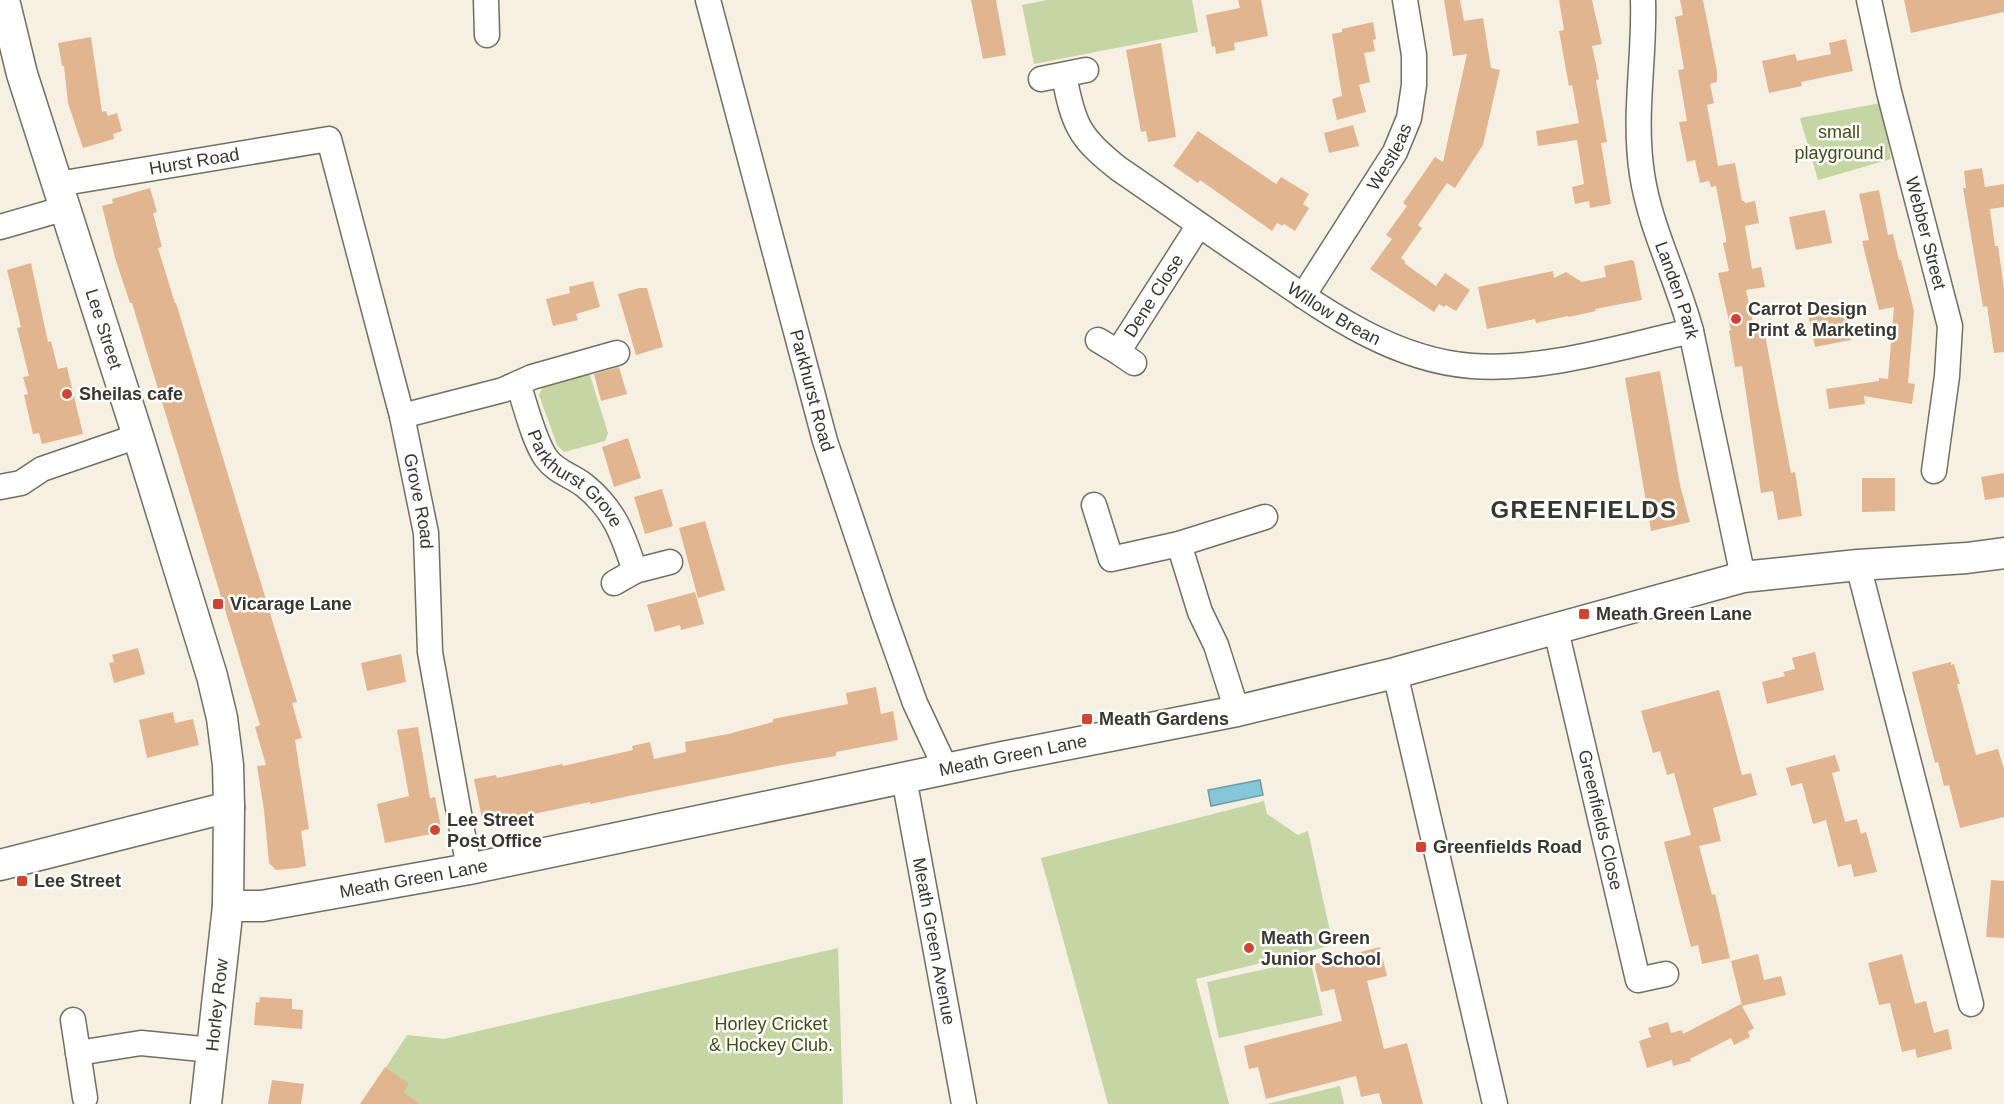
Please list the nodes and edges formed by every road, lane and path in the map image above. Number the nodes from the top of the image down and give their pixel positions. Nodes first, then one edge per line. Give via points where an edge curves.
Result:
1 (4, 0) edge
2 (486, 0) edge
3 (708, 0) edge
4 (1405, 0) edge
5 (1642, 0) edge
6 (1869, 0) edge
7 (487, 35) dead end
8 (1064, 75) dead end
9 (329, 139) joint
10 (62, 196) junction
11 (1199, 225) junction
12 (0, 226) edge
13 (1303, 296) junction
14 (1691, 331) junction
15 (617, 352) dead end
16 (1117, 352) dead end
17 (518, 384) junction
18 (402, 416) junction
19 (138, 436) junction
20 (1934, 471) dead end
21 (0, 487) edge
22 (1094, 505) dead end
23 (1264, 517) dead end
24 (1179, 544) junction
25 (2004, 553) edge
26 (670, 562) dead end
27 (1858, 565) junction
28 (635, 572) junction
29 (1743, 578) junction
30 (614, 583) dead end
31 (1556, 630) junction
32 (1395, 673) junction
33 (1237, 711) junction
34 (946, 769) junction
35 (904, 778) junction
36 (229, 807) junction
37 (0, 865) edge
38 (469, 869) junction
39 (228, 906) junction
40 (1666, 974) dead end
41 (1971, 1004) dead end
42 (73, 1020) dead end
43 (212, 1050) junction
44 (78, 1053) junction
45 (85, 1098) dead end
46 (206, 1104) edge
47 (964, 1104) edge
48 (1495, 1104) edge

1 - 10 street, Lee Street via 22,74
2 - 7 street
3 - 34 street, Parkhurst Road via 825,441 915,703
4 - 13 street, Westleas via 1414,55 1409,118 1395,152
5 - 14 street, Landen Park via 1637,132 1642,175 1651,215
6 - 20 street, Webber Street via 1950,326
8 - 11 street, Willow Brean via 1080,131 1095,150
9 - 10 street, Hurst Road
9 - 18 street, Grove Road
10 - 12 street, Hurst Road
10 - 19 street, Lee Street
11 - 13 street, Willow Brean
11 - 16 street, Dene Close
13 - 14 street, Willow Brean via 1381,342 1425,357 1471,366 1556,361
14 - 29 street, Landen Park
15 - 17 street
17 - 18 street
17 - 28 street, Parkhurst Grove via 545,457 607,507 622,531
18 - 38 street, Grove Road via 426,533 430,652
19 - 21 street via 42,469 21,483
19 - 36 street, Lee Street via 212,676 222,718
22 - 24 street via 1111,559
23 - 24 street
24 - 33 street
25 - 27 street, Meath Green Lane
26 - 28 street
27 - 29 street, Meath Green Lane
27 - 41 street
28 - 30 street
29 - 31 street, Meath Green Lane
31 - 32 street, Meath Green Lane
31 - 40 street, Greenfields Close via 1638,980
32 - 33 street, Meath Green Lane
32 - 48 street
33 - 34 street, Meath Green Lane
34 - 35 street, Meath Green Lane
35 - 38 street, Meath Green Lane
35 - 47 street, Meath Green Avenue
36 - 37 street
36 - 39 street, Lee Street
38 - 39 street, Meath Green Lane via 262,906
39 - 43 street, Horley Row
42 - 44 street
43 - 44 street via 141,1043
43 - 46 street, Horley Row
44 - 45 street

